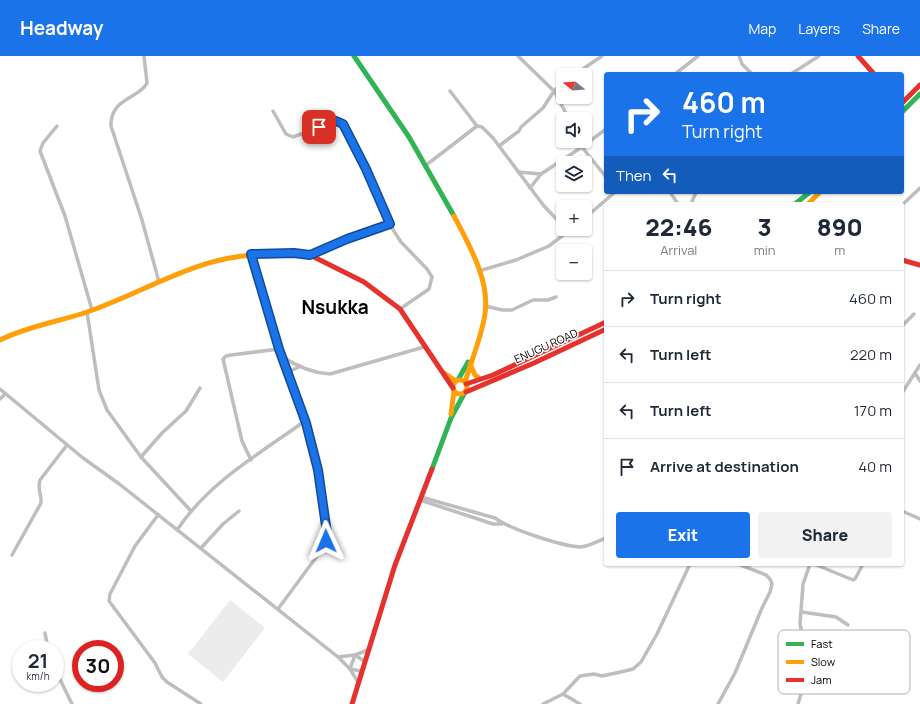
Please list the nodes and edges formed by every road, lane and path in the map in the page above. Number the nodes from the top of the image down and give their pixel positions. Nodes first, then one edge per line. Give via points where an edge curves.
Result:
1 (144, 56) edge
2 (354, 56) edge
3 (518, 56) edge
4 (602, 56) edge
5 (698, 56) edge
6 (739, 56) edge
7 (819, 56) edge
8 (858, 56) edge
9 (584, 68) edge
10 (678, 72) edge
11 (750, 72) edge
12 (794, 72) edge
13 (872, 72) edge
14 (920, 85) edge
15 (450, 91) dead end
16 (554, 91) junction
17 (920, 94) edge
18 (904, 101) edge
19 (904, 110) edge
20 (273, 112) dead end
21 (565, 112) edge
22 (57, 126) dead end
23 (477, 126) junction
24 (604, 131) edge
25 (592, 140) edge
26 (499, 146) junction
27 (582, 148) joint
28 (425, 166) junction
29 (518, 172) junction
30 (541, 174) junction
31 (604, 175) edge
32 (530, 188) junction
33 (920, 188) edge
34 (614, 194) edge
35 (808, 194) edge
36 (818, 194) edge
37 (604, 202) edge
38 (604, 202) edge
39 (801, 202) edge
40 (810, 202) edge
41 (904, 203) edge
42 (592, 212) edge
43 (556, 218) edge
44 (390, 224) junction
45 (561, 236) edge
46 (251, 254) junction
47 (310, 255) junction
48 (904, 261) edge
49 (920, 265) edge
50 (479, 271) junction
51 (159, 282) junction
52 (556, 297) dead end
53 (485, 306) junction
54 (400, 309) junction
55 (89, 311) junction
56 (914, 314) dead end
57 (604, 323) edge
58 (904, 324) edge
59 (604, 330) edge
60 (0, 340) edge
61 (424, 346) junction
62 (279, 349) junction
63 (472, 356) junction
64 (283, 357) junction
65 (470, 364) junction
66 (920, 365) edge
67 (299, 367) junction
68 (288, 372) junction
69 (442, 372) junction
70 (915, 373) junction
71 (480, 379) junction
72 (457, 381) junction
73 (920, 381) edge
74 (466, 383) junction
75 (200, 388) dead end
76 (0, 389) edge
77 (453, 389) junction
78 (904, 390) edge
79 (465, 393) junction
80 (5, 394) junction
81 (0, 400) edge
82 (451, 418) junction
83 (305, 421) junction
84 (67, 445) junction
85 (141, 457) junction
86 (250, 460) junction
87 (420, 498) junction
88 (190, 510) junction
89 (239, 511) dead end
90 (904, 512) edge
91 (158, 516) junction
92 (920, 519) edge
93 (177, 530) junction
94 (604, 539) edge
95 (201, 548) junction
96 (12, 555) dead end
97 (689, 566) edge
98 (743, 566) edge
99 (809, 566) edge
100 (819, 566) edge
101 (862, 566) edge
102 (278, 608) junction
103 (802, 612) junction
104 (848, 624) dead end
105 (801, 630) edge
106 (45, 633) dead end
107 (46, 640) edge
108 (368, 650) junction
109 (355, 655) junction
110 (338, 656) junction
111 (364, 661) junction
112 (350, 669) junction
113 (361, 671) junction
114 (358, 682) junction
115 (64, 688) edge
116 (563, 694) junction
117 (801, 694) edge
118 (72, 704) edge
119 (201, 704) edge
120 (352, 704) edge
121 (543, 704) edge
122 (580, 704) edge
123 (718, 704) edge
124 (798, 704) edge

1 - 51 street via 147,83 145,87 124,99 117,108 111,126
2 - 28 main road via 409,137
3 - 16 street
4 - 9 street
5 - 10 street
6 - 11 street via 742,64
7 - 12 street
8 - 13 main road
14 - 18 main road
15 - 23 street
16 - 21 street
16 - 26 street via 543,108
17 - 19 main road
20 - 44 street via 286,134 293,137 340,121 366,169
22 - 55 street via 43,143 40,151 65,216
23 - 26 street via 482,127
23 - 28 street
24 - 25 street
26 - 29 street
27 - 30 street
27 - 31 street
28 - 50 main road via 470,248
29 - 30 street
29 - 32 street
30 - 32 street
32 - 43 street
33 - 41 street
34 - 38 street
35 - 39 main road
36 - 40 main road
37 - 42 street
44 - 47 street
44 - 54 street via 401,242 432,277 429,289
45 - 50 street via 549,246 516,260
46 - 47 main road
46 - 51 main road via 205,263
46 - 62 street
47 - 54 main road via 364,282
48 - 49 main road
50 - 53 main road via 484,288
51 - 55 main road
52 - 53 street via 533,300 512,310
53 - 63 main road via 483,324
54 - 61 main road
55 - 60 main road via 16,332
55 - 85 street via 99,390 107,410
56 - 58 street
57 - 71 main road
59 - 79 main road, ENUGU ROAD
61 - 67 street via 330,374 319,374
61 - 69 main road
62 - 64 street
62 - 86 street via 230,355 223,359 242,441
63 - 65 main road
63 - 72 main road
64 - 67 street
64 - 68 street
65 - 71 main road
65 - 74 main road
66 - 70 street
67 - 68 street
68 - 83 street
69 - 72 main road
69 - 77 main road
70 - 73 street
70 - 78 street
71 - 74 main road
72 - 74 main road
72 - 77 main road
74 - 79 main road
75 - 85 street via 186,411
76 - 80 street
77 - 79 main road via 458,394
77 - 82 main road
79 - 82 main road
80 - 81 street
80 - 84 street
82 - 87 main road
83 - 86 street
83 - 102 street via 318,470 327,533 323,548
84 - 91 street
84 - 96 street via 40,480 38,487 41,503
85 - 88 street
86 - 88 street via 224,479
87 - 94 street via 493,524 503,524 539,537 581,547
87 - 108 main road
88 - 93 street
89 - 95 street
90 - 92 street
91 - 93 street
91 - 119 street via 135,546 110,594 109,601 156,663 162,677
93 - 95 street
95 - 102 street
97 - 116 street via 641,662 633,670 625,672 580,676
98 - 123 street via 766,575 772,584 735,673
99 - 103 street via 803,584
100 - 101 street via 853,580
102 - 110 street
103 - 104 street via 836,617
103 - 105 street
106 - 107 street
108 - 109 street
108 - 111 main road
109 - 110 street
109 - 111 street
109 - 112 street
110 - 112 street
111 - 113 main road
112 - 113 street
112 - 114 street
113 - 114 main road
114 - 120 main road
115 - 118 street
116 - 121 street
116 - 122 street
117 - 124 street

